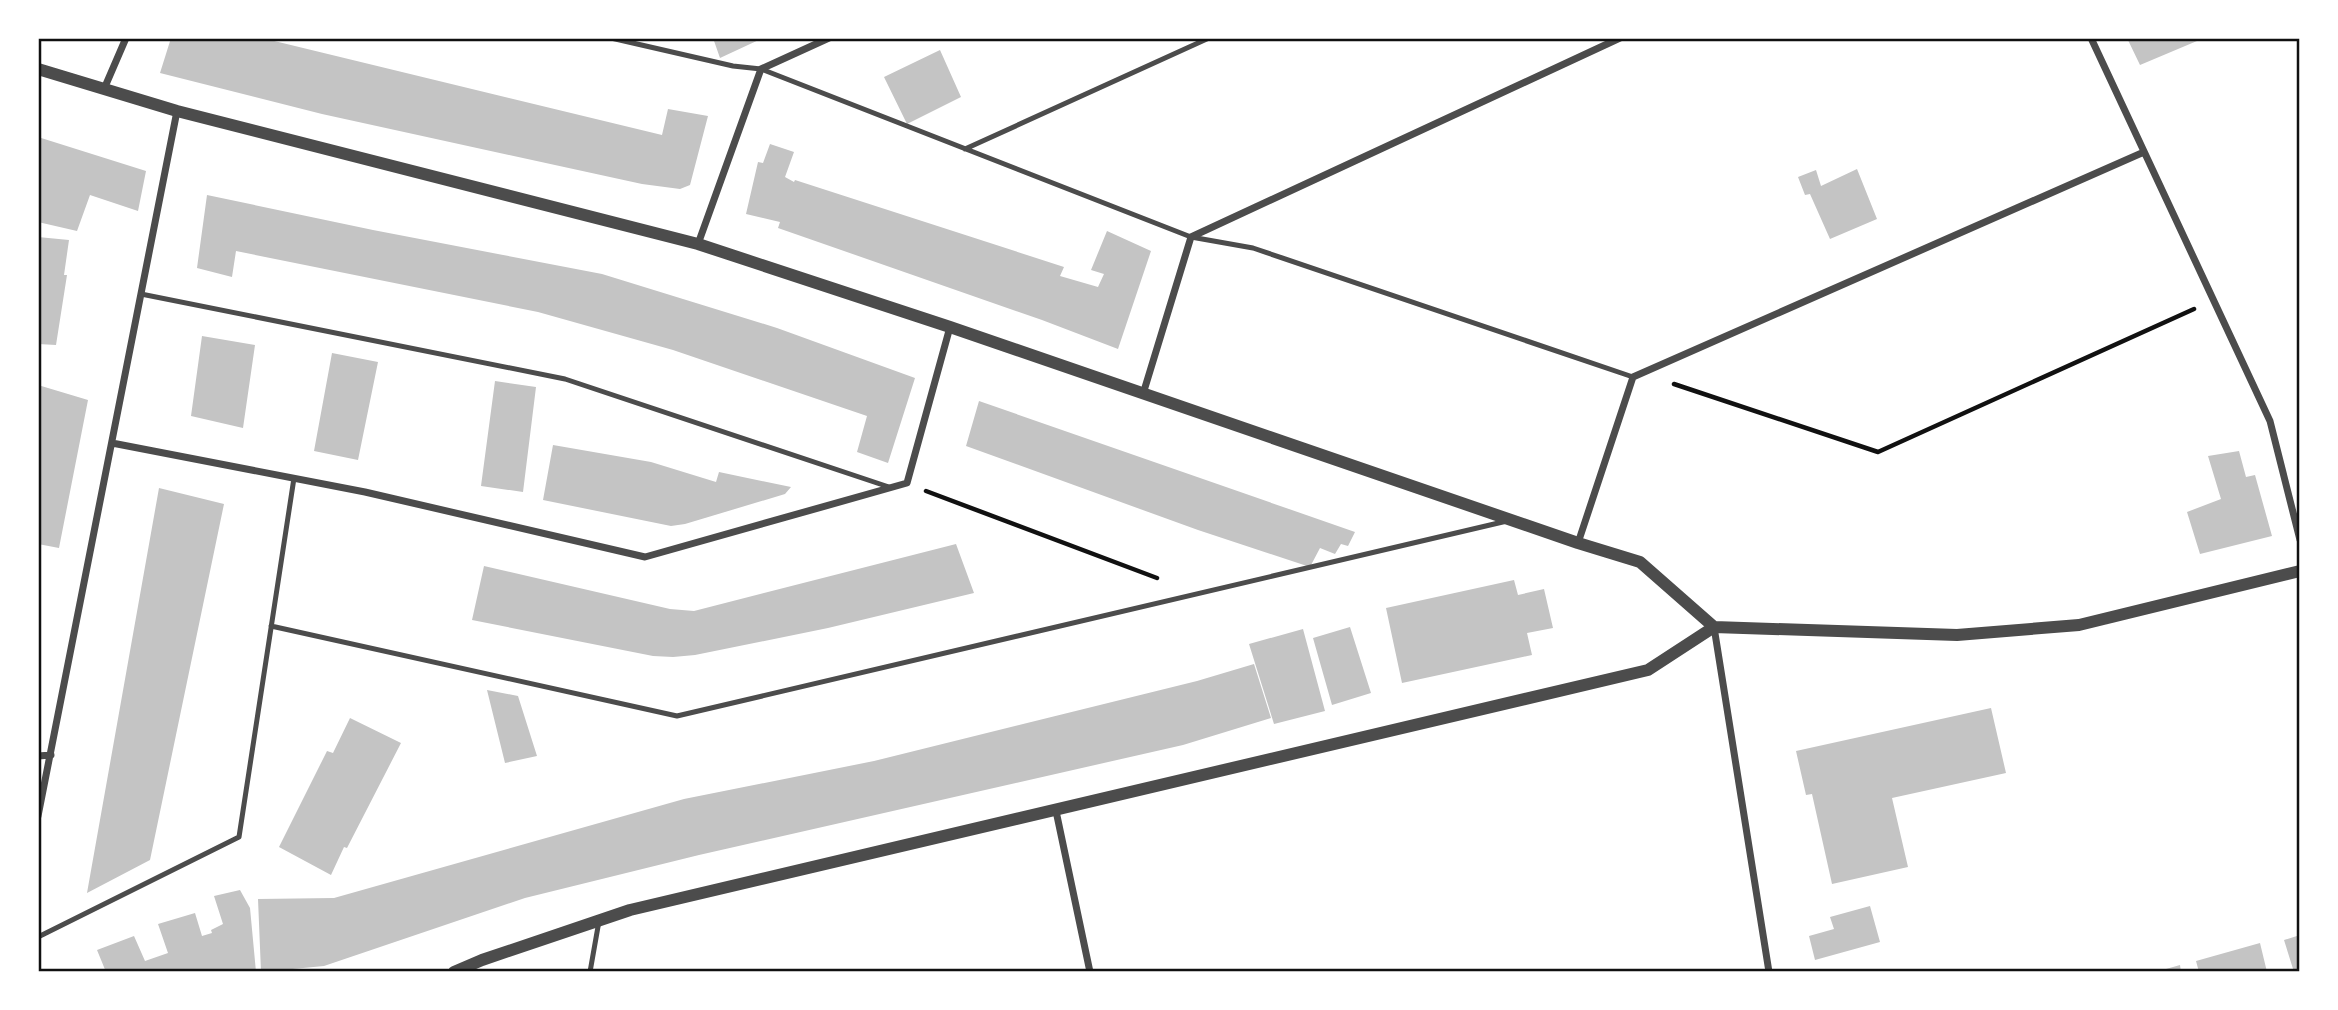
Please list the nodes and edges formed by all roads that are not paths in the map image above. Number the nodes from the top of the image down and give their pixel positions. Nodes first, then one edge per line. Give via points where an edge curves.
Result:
1 (126, 38) edge
2 (611, 38) edge
3 (829, 38) edge
4 (1209, 38) edge
5 (1620, 38) edge
6 (2091, 38) edge
7 (38, 69) edge
8 (761, 69) junction
9 (104, 89) junction
10 (177, 111) junction
11 (965, 149) junction
12 (2144, 152) junction
13 (1191, 237) junction
14 (698, 244) junction
15 (141, 294) junction
16 (950, 327) junction
17 (1633, 377) junction
18 (1143, 394) junction
19 (112, 443) junction
20 (294, 478) junction
21 (891, 488) junction
22 (1511, 520) junction
23 (2300, 540) edge
24 (1578, 543) junction
25 (2300, 571) edge
26 (271, 626) junction
27 (1714, 627) junction
28 (51, 755) junction
29 (38, 756) edge
30 (1056, 811) junction
31 (38, 817) edge
32 (599, 921) junction
33 (38, 937) edge
34 (454, 971) edge
35 (590, 971) edge
36 (1090, 971) edge
37 (1769, 971) edge

1 - 9 street
2 - 8 lane
3 - 8 street
4 - 11 lane
5 - 13 street
6 - 12 street
7 - 9 street
8 - 11 lane
8 - 14 street
9 - 10 street
10 - 14 street
10 - 15 street
11 - 13 lane
12 - 17 street
12 - 23 street via 2270,421
13 - 17 lane via 1253,248
13 - 18 street
14 - 16 street
15 - 19 street
15 - 21 lane via 565,379
16 - 18 street
16 - 21 street via 907,484
17 - 24 street
18 - 22 street
19 - 20 street
19 - 28 street
20 - 21 street via 645,557
20 - 26 lane
22 - 24 street
22 - 26 lane via 677,716
24 - 27 street via 1640,562
25 - 27 street via 2078,625 1958,635
26 - 33 lane via 239,836
27 - 30 street via 1648,670
27 - 37 street
28 - 29 street
28 - 31 street
30 - 32 street
30 - 36 street
32 - 34 street
32 - 35 lane

